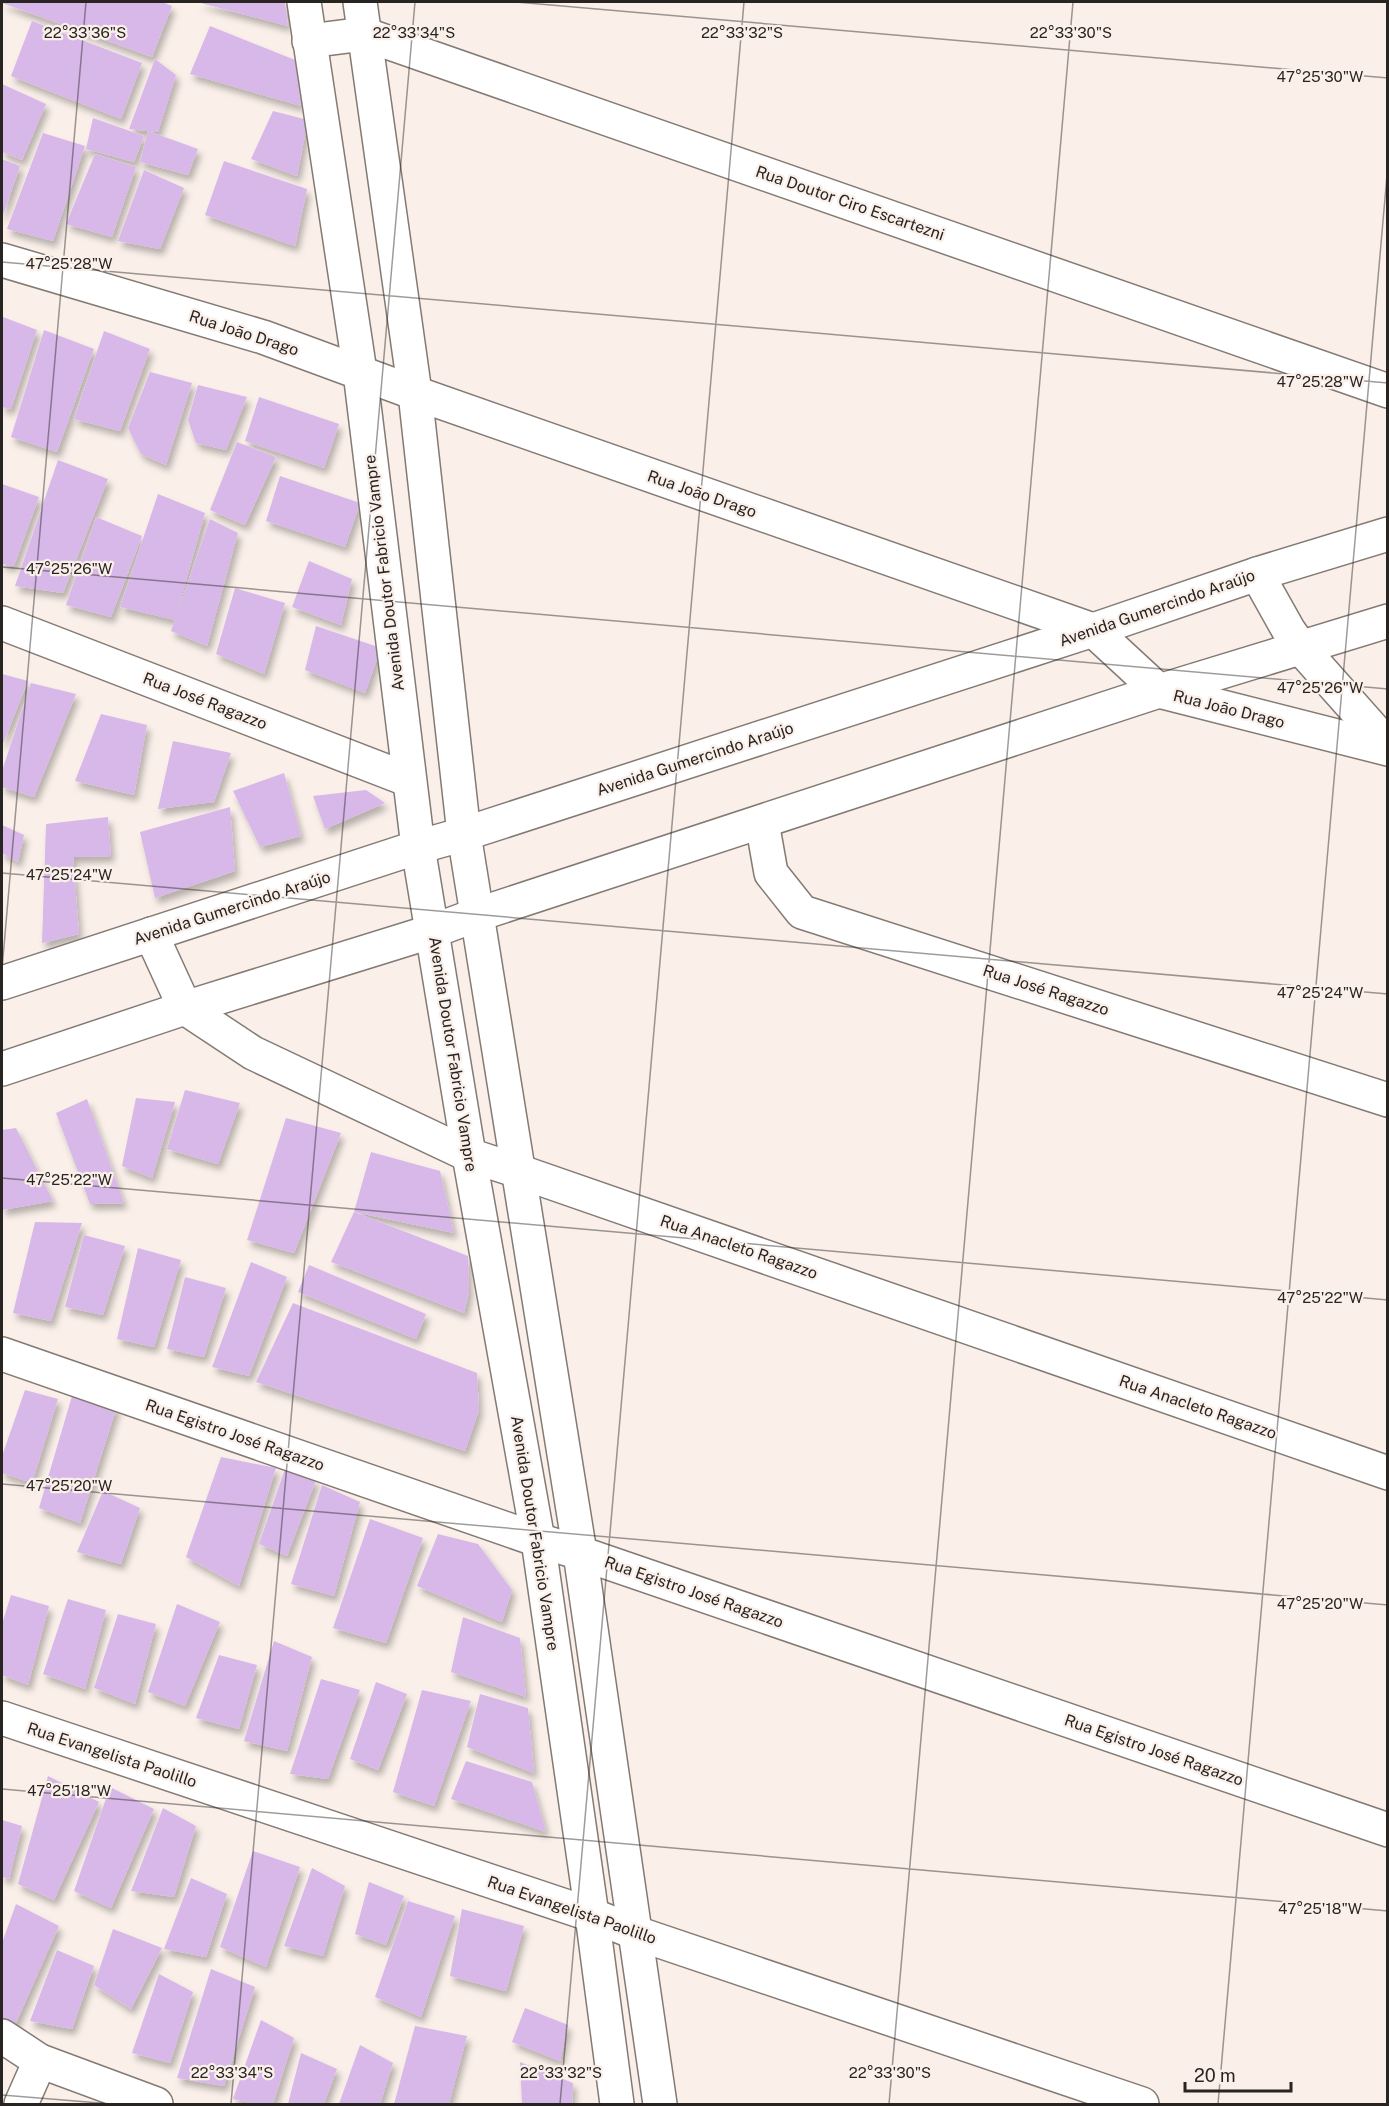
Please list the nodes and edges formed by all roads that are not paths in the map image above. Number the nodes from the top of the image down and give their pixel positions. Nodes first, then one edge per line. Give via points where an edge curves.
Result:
1 (304, 2) edge
2 (360, 2) edge
3 (364, 34) junction
4 (309, 41) junction
5 (2, 260) edge
6 (360, 372) junction
7 (1388, 391) edge
8 (415, 393) junction
9 (1388, 534) edge
10 (1257, 574) junction
11 (1388, 621) edge
12 (2, 623) edge
13 (1093, 630) junction
14 (1301, 648) junction
15 (1160, 691) junction
16 (1388, 747) edge
17 (409, 780) junction
18 (762, 822) junction
19 (464, 834) junction
20 (418, 847) junction
21 (476, 915) junction
22 (433, 931) junction
23 (151, 934) junction
24 (2, 983) edge
25 (184, 1008) junction
26 (2, 1069) edge
27 (1388, 1100) edge
28 (470, 1155) junction
29 (518, 1171) junction
30 (2, 1354) edge
31 (1388, 1473) edge
32 (538, 1540) junction
33 (580, 1553) junction
34 (2, 1719) edge
35 (1388, 1830) edge
36 (592, 1915) junction
37 (636, 1933) junction
38 (2, 2036) edge
39 (40, 2061) junction
40 (2, 2064) edge
41 (21, 2104) edge
42 (156, 2104) edge
43 (617, 2104) edge
44 (660, 2104) edge
45 (1142, 2104) edge

1 - 4 main road, Avenida Doutor Fabricio Vampre
2 - 3 main road
3 - 4 main road, Rua Doutor Ciro Escartezni
3 - 7 main road, Rua Doutor Ciro Escartezni
3 - 8 main road
4 - 6 main road, Avenida Doutor Fabricio Vampre
5 - 6 main road, Rua João Drago via 263,337
6 - 8 main road, Rua João Drago
6 - 17 main road, Avenida Doutor Fabricio Vampre
8 - 13 main road, Rua João Drago
8 - 19 main road
9 - 10 main road, Avenida Gumercindo Araújo
10 - 13 main road, Avenida Gumercindo Araújo
10 - 14 main road, Rua João Drago
11 - 14 main road
12 - 17 main road, Rua José Ragazzo
13 - 15 main road, Rua João Drago
13 - 19 main road, Avenida Gumercindo Araújo
14 - 15 main road
14 - 16 main road, Rua João Drago
15 - 16 main road, Rua João Drago
15 - 18 main road
17 - 20 main road, Avenida Doutor Fabricio Vampre
18 - 21 main road
18 - 27 main road, Rua José Ragazzo via 771,873 802,912
19 - 20 main road, Avenida Gumercindo Araújo
19 - 21 main road
20 - 22 main road, Avenida Doutor Fabricio Vampre
20 - 23 main road, Avenida Gumercindo Araújo
21 - 22 main road
21 - 29 main road
22 - 25 main road
22 - 28 main road, Avenida Doutor Fabricio Vampre
23 - 24 main road, Avenida Gumercindo Araújo
23 - 25 main road
25 - 26 main road
25 - 28 main road, Rua Anacleto Ragazzo via 253,1053
28 - 29 main road, Rua Anacleto Ragazzo
28 - 32 main road, Avenida Doutor Fabricio Vampre
29 - 31 main road, Rua Anacleto Ragazzo
29 - 33 main road
30 - 32 main road, Rua Egistro José Ragazzo
32 - 33 main road, Rua Egistro José Ragazzo
32 - 36 main road, Avenida Doutor Fabricio Vampre
33 - 35 main road, Rua Egistro José Ragazzo
33 - 37 main road
34 - 36 main road, Rua Evangelista Paolillo
36 - 37 main road, Rua Evangelista Paolillo
36 - 43 main road, Avenida Doutor Fabricio Vampre
37 - 44 main road
37 - 45 main road, Rua Evangelista Paolillo
38 - 39 main road
39 - 40 main road
39 - 41 main road
39 - 42 main road

